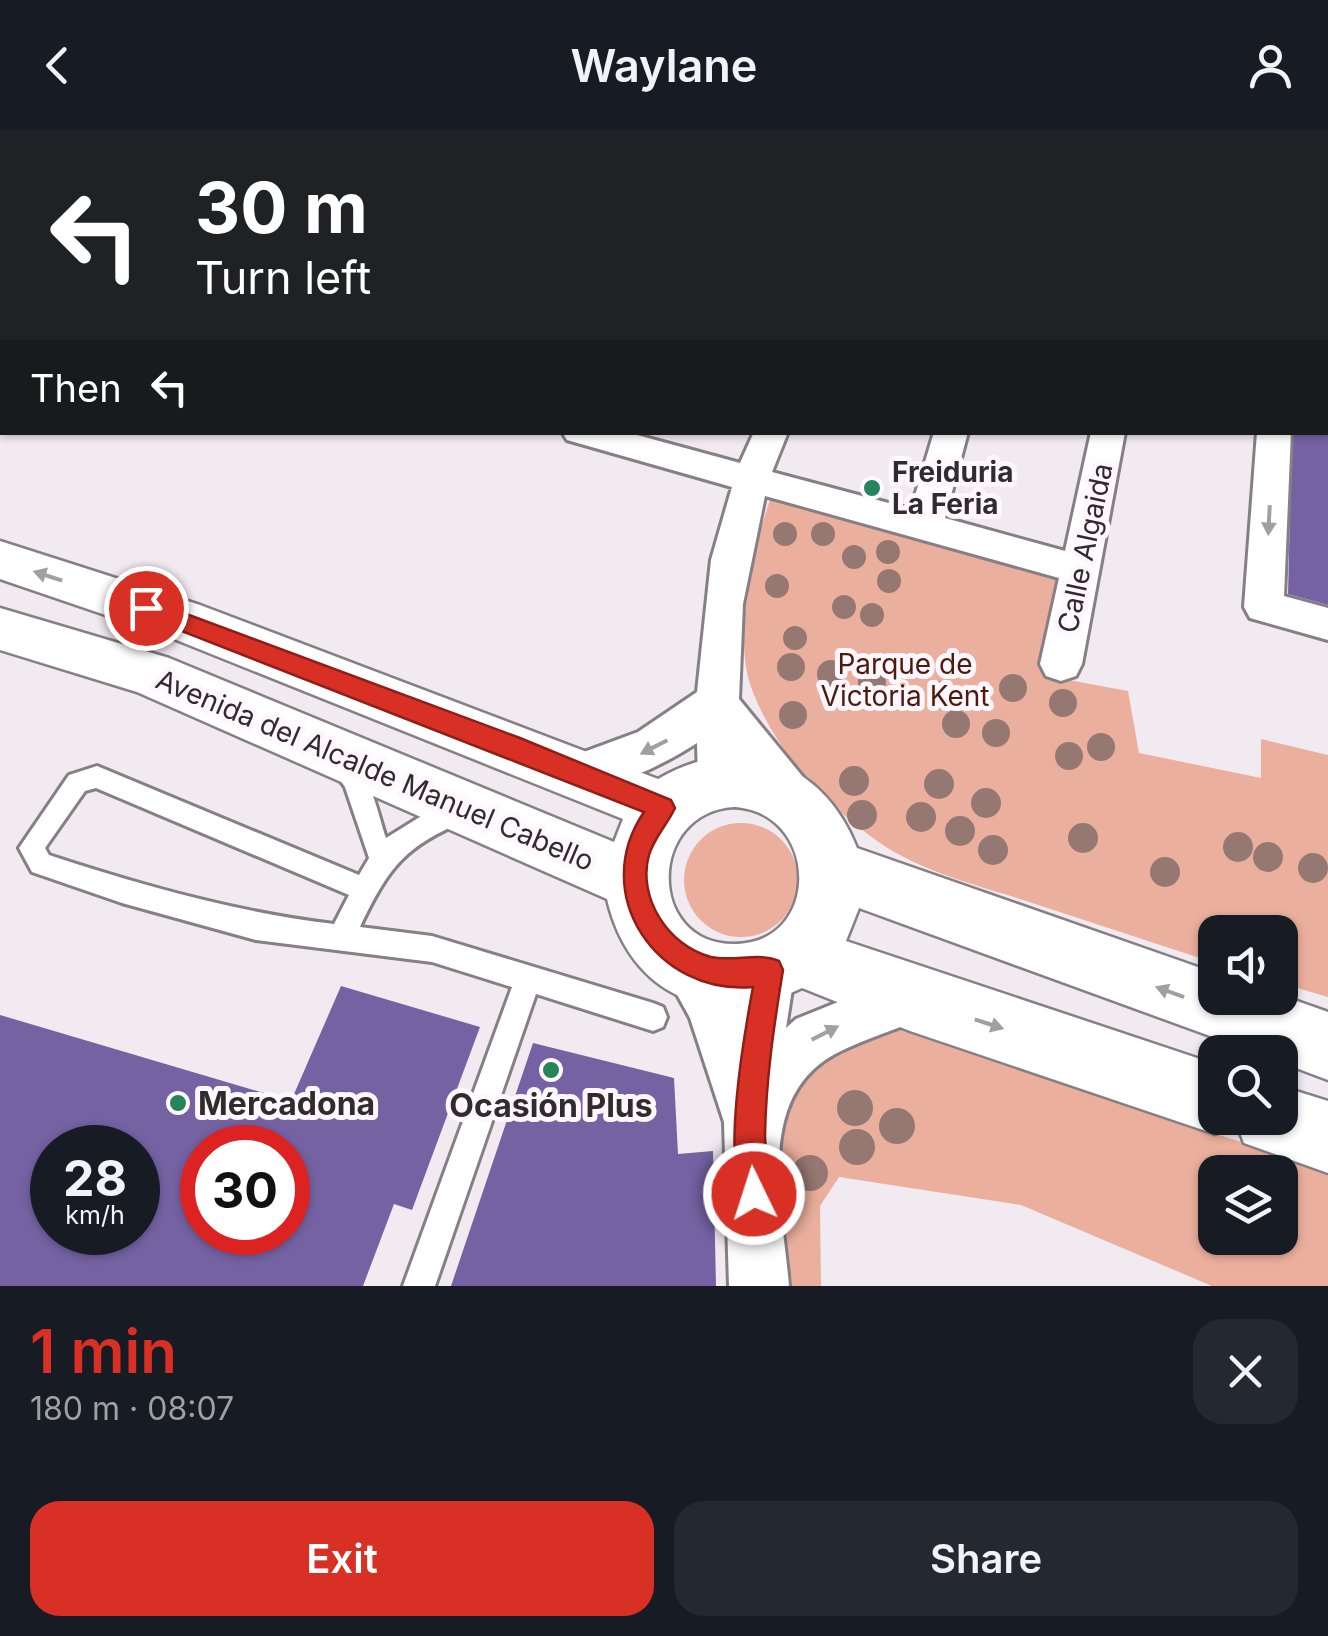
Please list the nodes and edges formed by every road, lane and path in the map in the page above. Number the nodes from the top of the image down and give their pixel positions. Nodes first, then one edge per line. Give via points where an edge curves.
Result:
1 (591, 435) edge
2 (770, 435) edge
3 (950, 435) edge
4 (1107, 435) edge
5 (1274, 435) edge
6 (752, 479) junction
7 (924, 527) junction
8 (0, 560) edge
9 (1082, 570) junction
10 (1328, 624) edge
11 (0, 629) edge
12 (1061, 664) dead end
13 (716, 701) junction
14 (325, 747) junction
15 (582, 773) junction
16 (720, 783) junction
17 (663, 808) junction
18 (467, 810) junction
19 (803, 812) junction
20 (381, 858) junction
21 (833, 869) junction
22 (634, 880) junction
23 (366, 890) junction
24 (340, 940) junction
25 (683, 960) junction
26 (784, 962) junction
27 (528, 980) junction
28 (910, 998) junction
29 (653, 1016) dead end
30 (1328, 1046) edge
31 (1198, 1094) edge
32 (1298, 1127) edge
33 (750, 1137) junction
34 (1328, 1137) edge
35 (419, 1286) edge
36 (759, 1286) edge

1 - 6 street
2 - 6 street
3 - 7 street
4 - 9 street, Calle Algaida
5 -> 10 street via 1264,607
6 - 7 street
6 - 13 street via 721,620
7 - 9 street
15 -> 8 main road via 182,620
9 - 12 street, Calle Algaida
11 - 14 main road, Avenida del Alcalde Manuel Cabello via 150,674
13 -> 15 street via 651,751
13 - 16 street
13 - 19 street
14 - 18 main road, Avenida del Alcalde Manuel Cabello
14 - 20 lane via 356,782
15 - 17 main road
16 - 17 main road
16 - 19 main road via 764,788
17 - 22 main road via 640,840
18 - 20 lane via 410,830
18 - 22 main road, Avenida del Alcalde Manuel Cabello
19 - 21 main road
20 - 23 lane
21 - 26 main road via 828,916
30 -> 21 main road
22 - 25 main road via 648,925
23 - 24 lane
23 - 24 lane via 97,777 76,783 30,848 41,864 122,892 256,927
24 - 27 lane via 432,950
25 - 26 main road via 725,974
25 - 33 street via 712,1007
26 - 28 main road
26 - 33 street via 756,1043
27 - 29 lane
27 - 35 lane
28 -> 31 main road
33 -> 28 street via 778,1069 814,1037
32 - 34 main road
33 - 36 street

